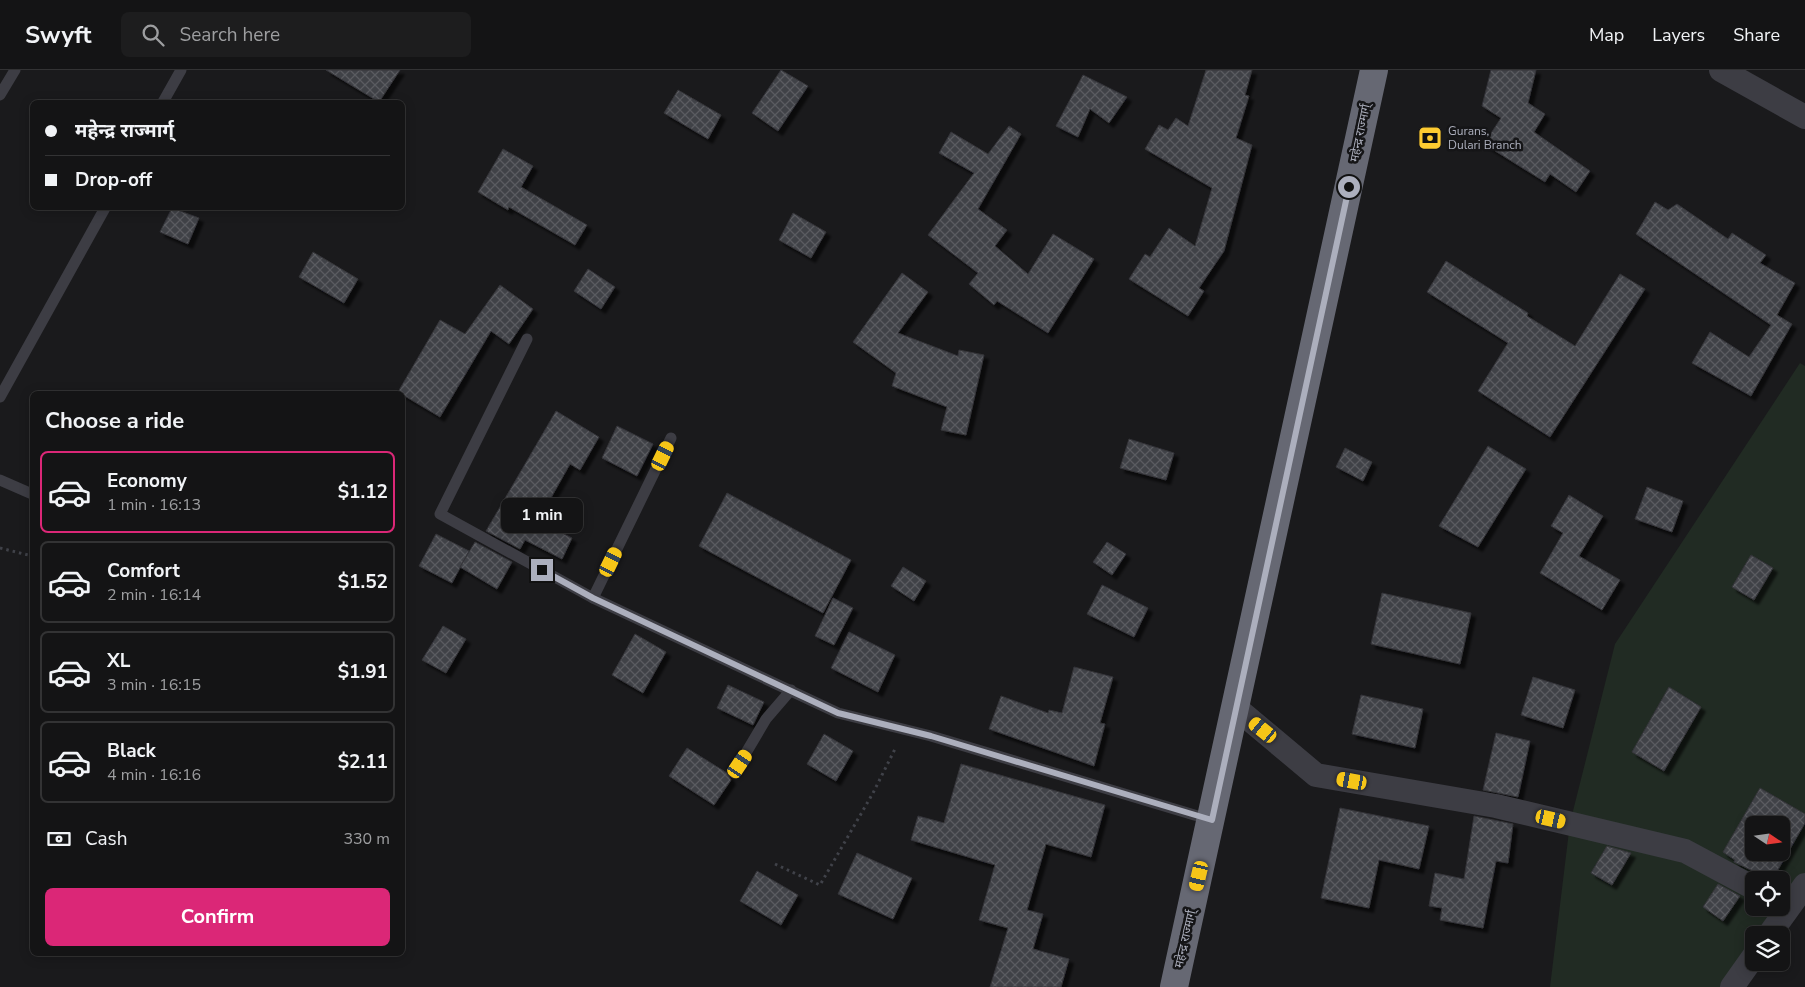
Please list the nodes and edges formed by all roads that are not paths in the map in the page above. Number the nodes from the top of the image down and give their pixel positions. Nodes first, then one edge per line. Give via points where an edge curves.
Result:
1 (15, 70) edge
2 (181, 70) edge
3 (1374, 70) edge
4 (1720, 70) edge
5 (0, 95) edge
6 (164, 100) edge
7 (1805, 117) edge
8 (104, 210) edge
9 (526, 339) dead end
10 (0, 397) edge
11 (671, 438) dead end
12 (0, 480) edge
13 (30, 493) edge
14 (593, 598) junction
15 (791, 690) junction
16 (1236, 708) junction
17 (734, 773) dead end
18 (1212, 820) junction
19 (1745, 883) edge
20 (1805, 885) edge
21 (1790, 900) edge
22 (1745, 969) edge
23 (1174, 987) edge
24 (1732, 987) edge

1 - 5 lane
2 - 6 lane
3 - 16 highway, महेन्द्र राज्मार्ग्
4 - 7 street
8 - 10 lane
9 - 14 lane via 440,514
11 - 14 lane
12 - 13 lane
14 - 15 lane
15 - 17 lane via 766,719
15 - 18 lane via 838,713 907,730
16 - 18 highway, महेन्द्र राज्मार्ग्
16 - 19 street via 1316,775 1496,806 1685,851
18 - 23 highway, महेन्द्र राज्मार्ग्
20 - 21 street
22 - 24 street

